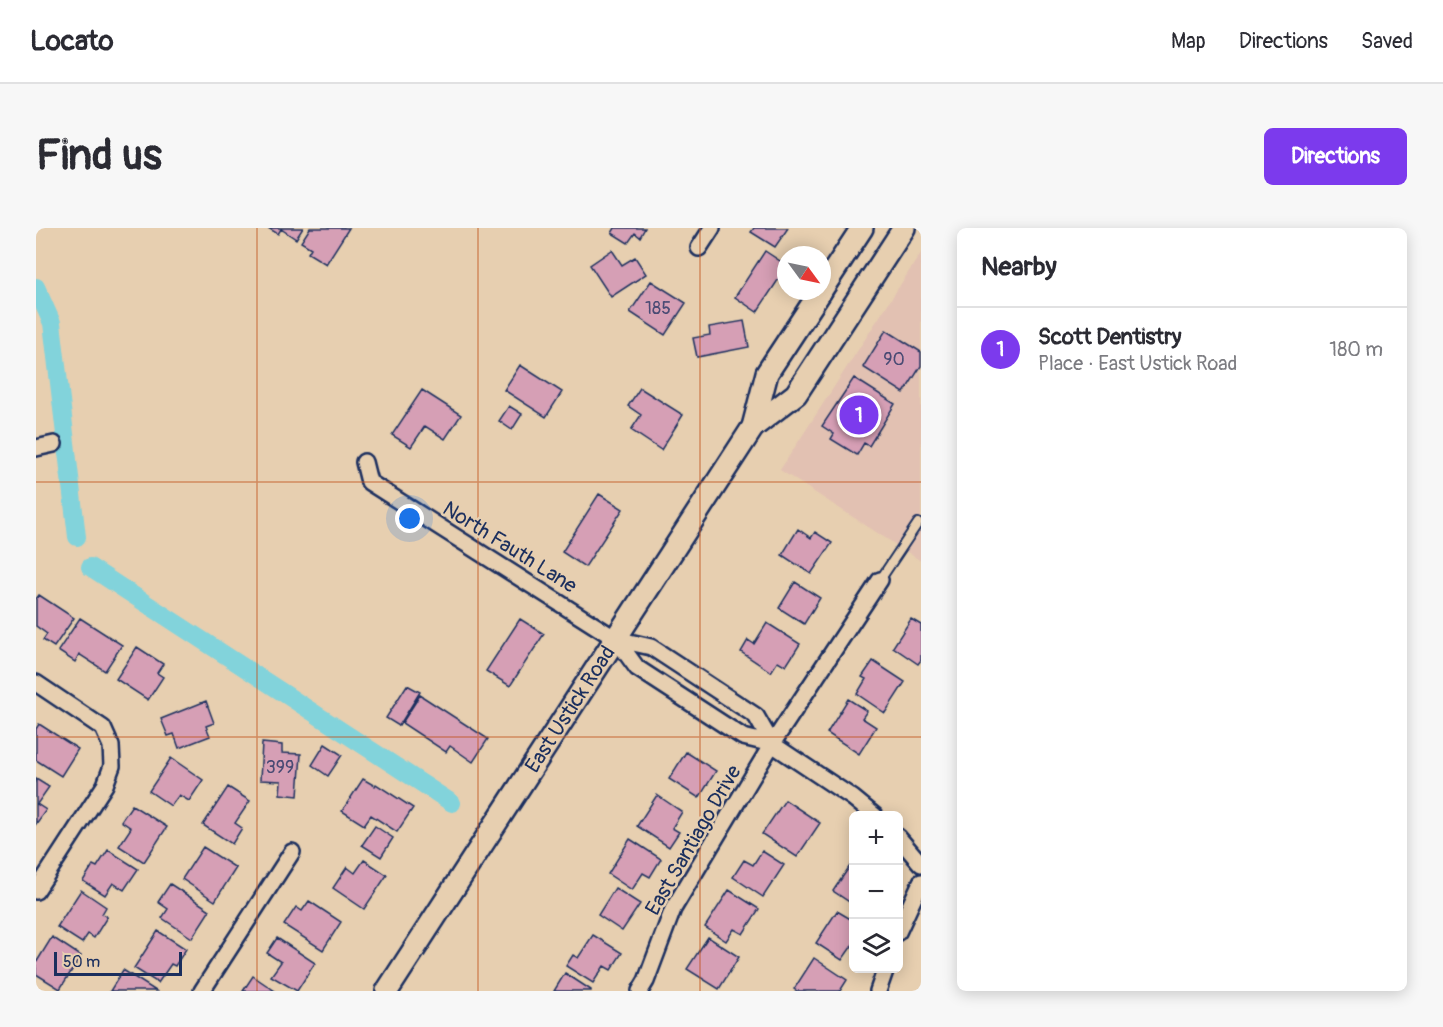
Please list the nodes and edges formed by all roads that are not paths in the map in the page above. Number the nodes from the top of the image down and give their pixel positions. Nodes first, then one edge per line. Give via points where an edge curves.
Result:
1 (712, 228) edge
2 (862, 228) edge
3 (904, 228) edge
4 (699, 248) dead end
5 (831, 275) edge
6 (814, 300) edge
7 (753, 427) junction
8 (54, 444) dead end
9 (36, 448) edge
10 (364, 462) dead end
11 (918, 523) dead end
12 (880, 580) joint
13 (616, 639) junction
14 (36, 683) edge
15 (772, 744) junction
16 (869, 811) edge
17 (903, 843) edge
18 (292, 852) dead end
19 (921, 864) edge
20 (921, 882) edge
21 (36, 891) edge
22 (903, 921) edge
23 (885, 973) edge
24 (202, 991) edge
25 (387, 991) edge
26 (640, 991) edge
27 (878, 991) edge

1 - 4 street
2 - 5 main road, East Ustick Road
3 - 7 main road, East Ustick Road via 796,394
6 - 7 main road, East Ustick Road via 767,373
7 - 13 main road, East Ustick Road
8 - 9 street
10 - 13 street, North Fauth Lane via 369,482
11 - 12 lane
12 - 15 street, East Santiago Drive
13 - 15 street via 637,668 743,737
13 - 15 street via 651,647 756,716
13 - 25 main road, East Ustick Road
14 - 21 street via 102,728 111,746 112,766 105,785
15 - 16 street
15 - 26 street, East Santiago Drive via 673,909
17 - 19 street
18 - 24 street
20 - 22 street
23 - 27 street

